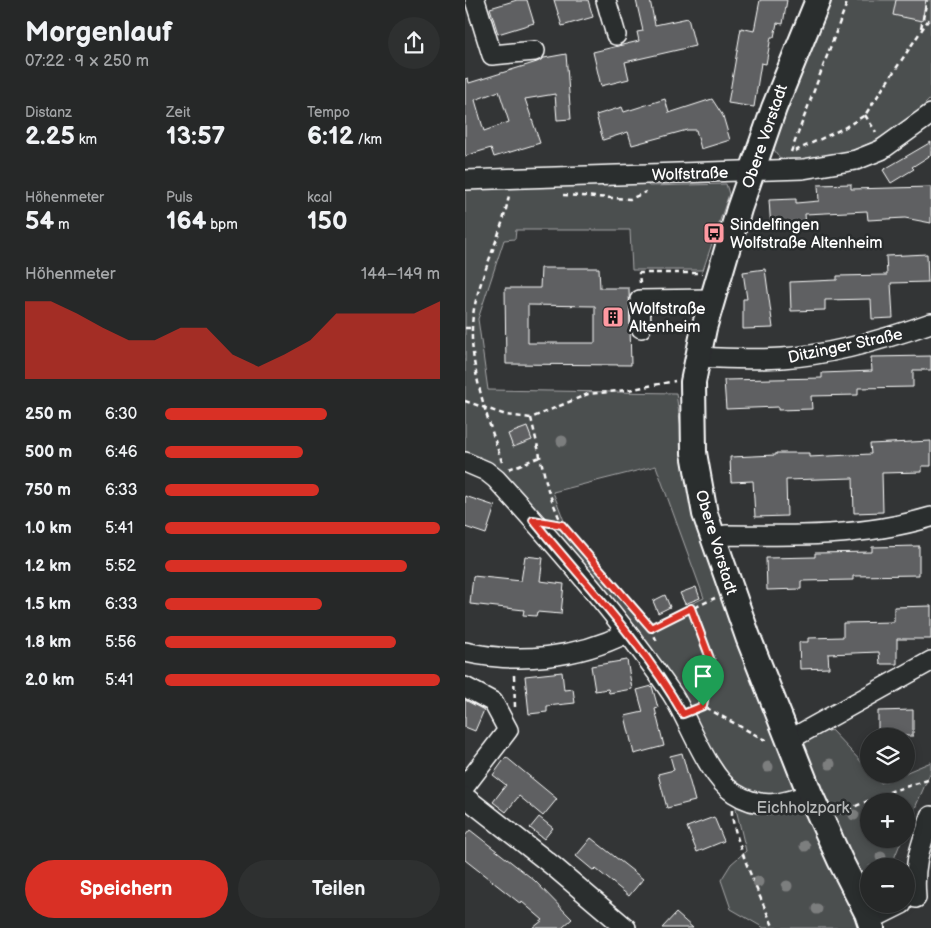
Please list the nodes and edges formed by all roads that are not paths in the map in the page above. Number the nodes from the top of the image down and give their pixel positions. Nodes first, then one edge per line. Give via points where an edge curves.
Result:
1 (475, 0) edge
2 (606, 0) edge
3 (818, 0) edge
4 (616, 35) dead end
5 (535, 51) dead end
6 (931, 114) edge
7 (752, 171) junction
8 (465, 180) edge
9 (712, 299) junction
10 (931, 323) edge
11 (649, 328) road end
12 (697, 357) junction
13 (465, 462) edge
14 (931, 517) edge
15 (713, 538) junction
16 (627, 633) junction
17 (465, 652) edge
18 (931, 661) edge
19 (465, 687) edge
20 (787, 738) junction
21 (465, 786) edge
22 (810, 794) junction
23 (465, 797) edge
24 (931, 816) edge
25 (915, 879) edge
26 (891, 913) edge
27 (871, 924) edge
28 (626, 928) edge

1 - 5 street via 492,55
2 - 4 street
3 - 7 main road, Obere Vorstadt via 790,65
6 - 7 street, Wolfstraße via 886,147 856,160 780,171
7 - 8 street, Wolfstraße
7 - 9 main road, Obere Vorstadt
9 - 11 street via 640,300
9 - 12 main road, Obere Vorstadt
10 - 12 street, Ditzinger Straße via 892,337 783,358
12 - 15 main road, Obere Vorstadt via 693,382 694,453 700,492
13 - 16 street via 496,479
14 - 15 street via 854,533
15 - 20 main road, Obere Vorstadt
16 - 17 street via 610,642 559,655 513,659
16 - 22 street via 672,695 708,763 735,793 767,805 790,802
18 - 20 street
19 - 21 street via 493,702 508,730
20 - 22 main road, Obere Vorstadt
22 - 27 main road, Obere Vorstadt
23 - 28 street
24 - 25 street via 917,854
26 - 27 street

